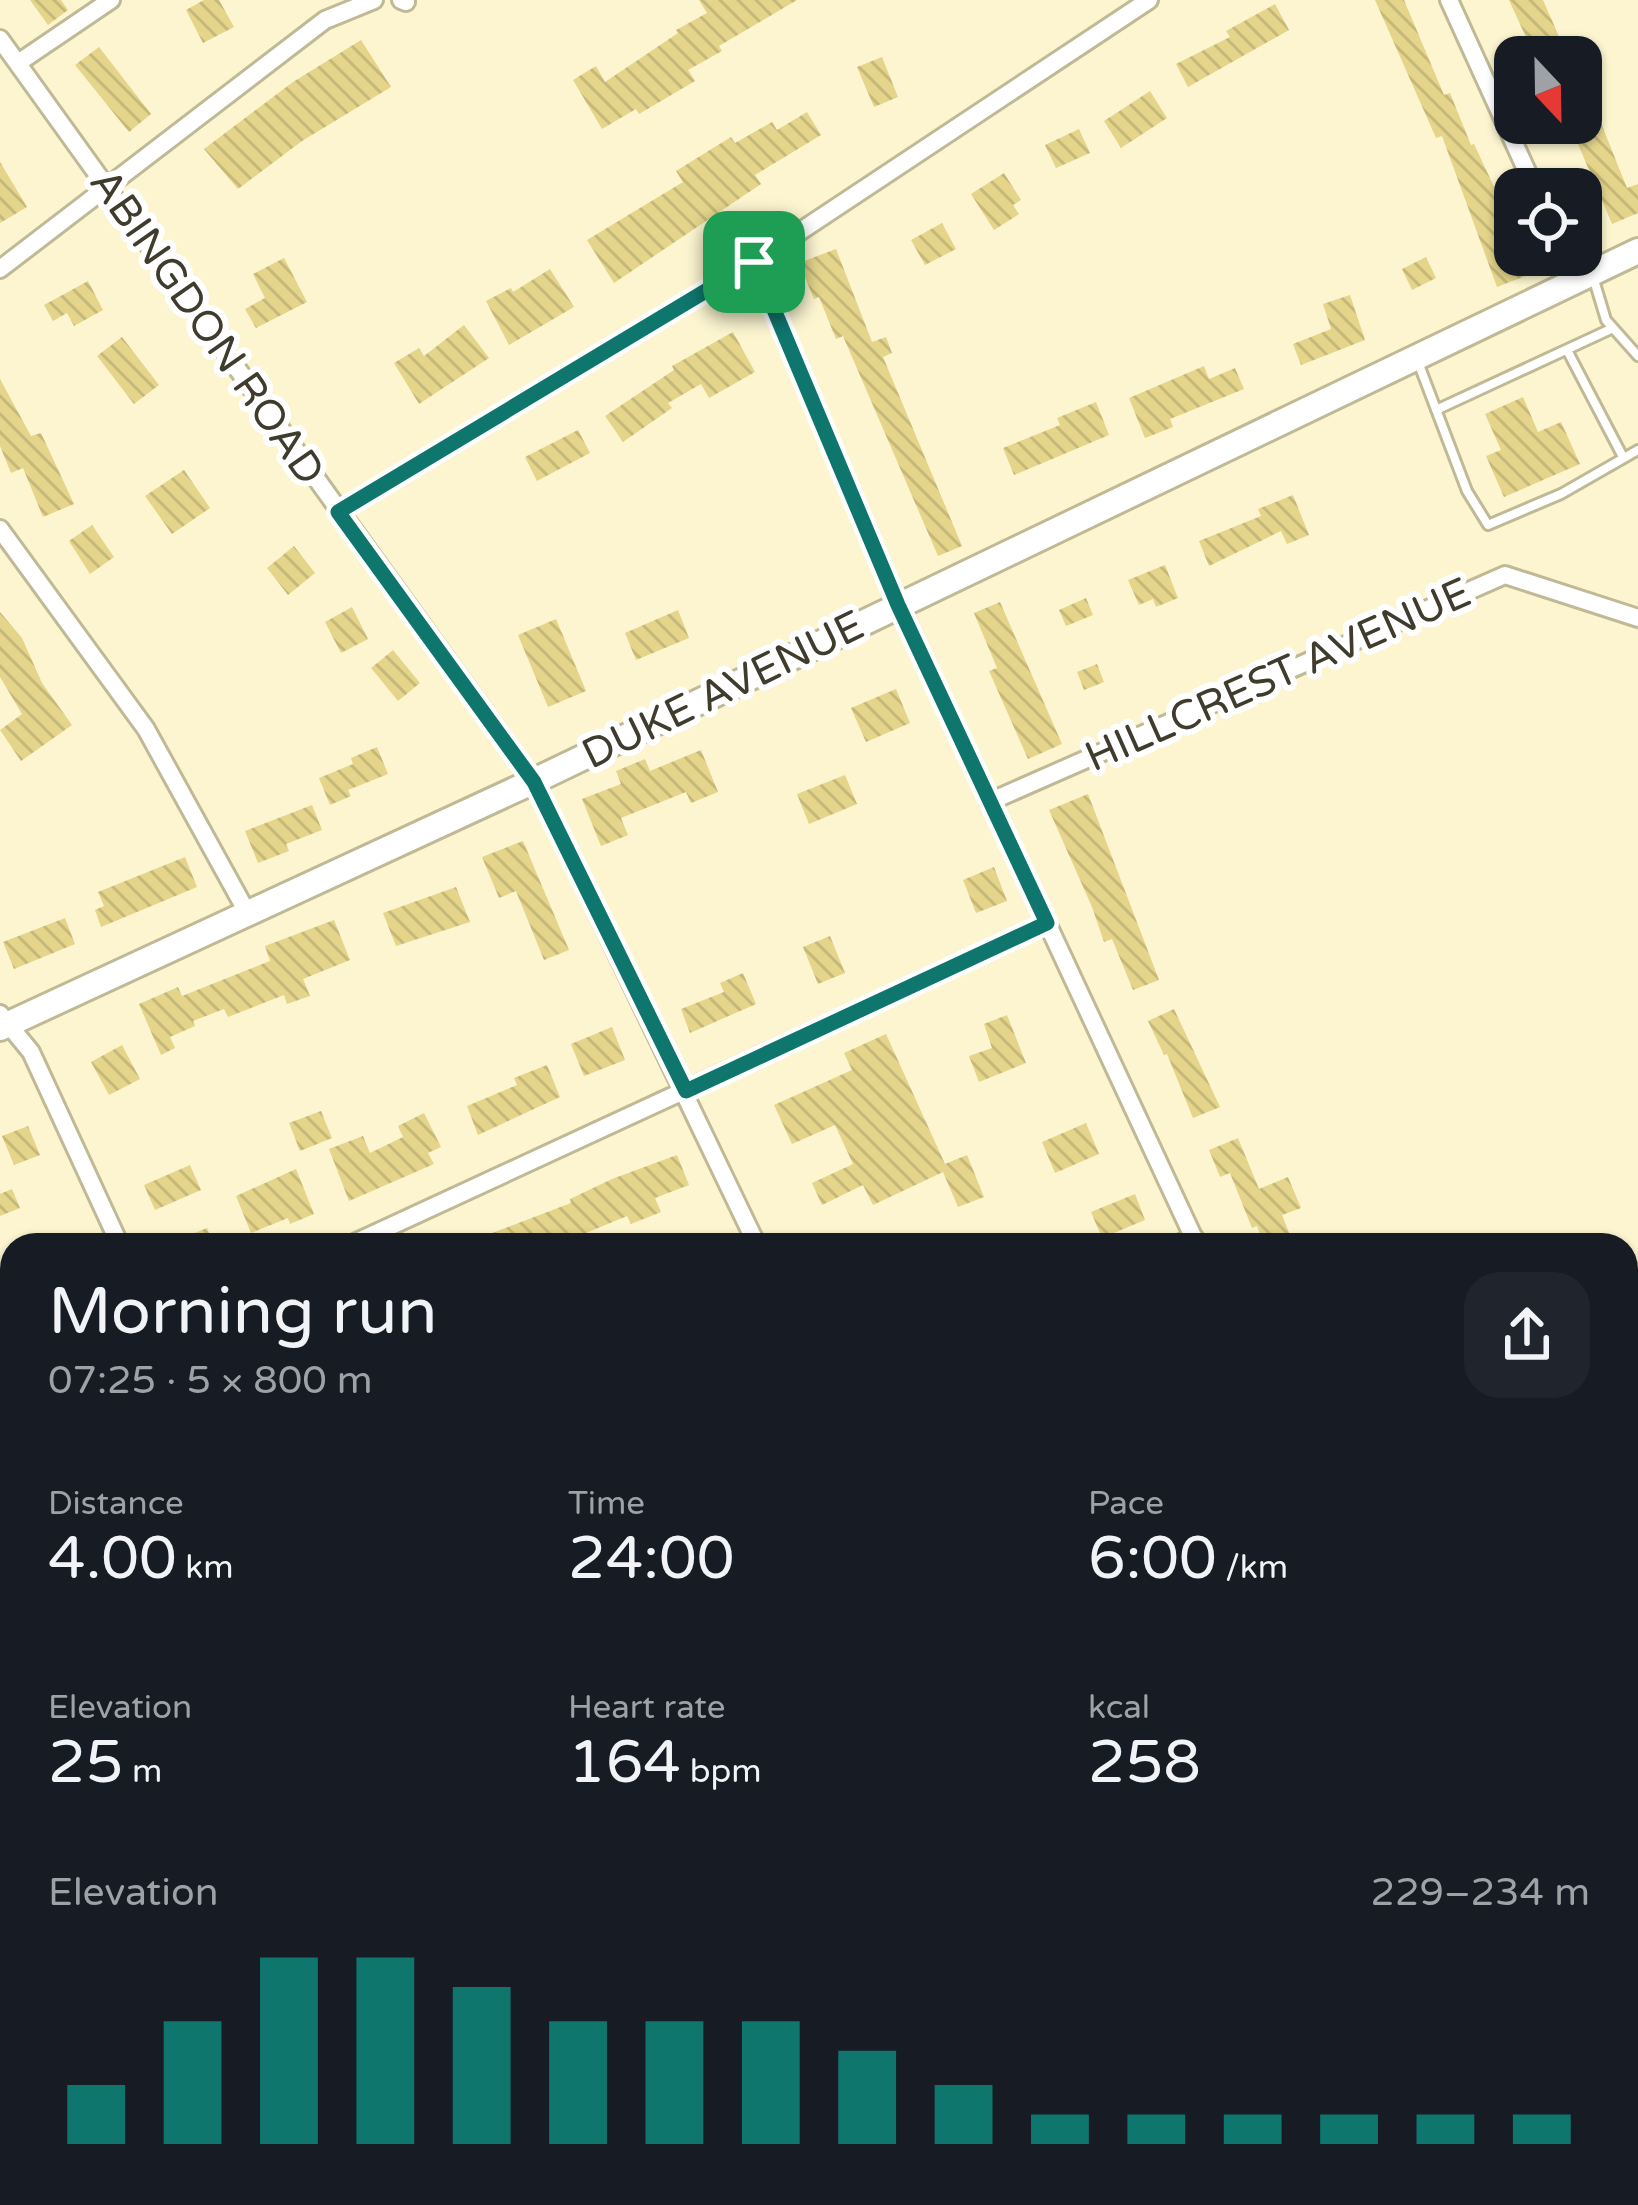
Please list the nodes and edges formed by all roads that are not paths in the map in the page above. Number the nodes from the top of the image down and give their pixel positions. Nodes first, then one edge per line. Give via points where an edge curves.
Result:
1 (110, 0) edge
2 (374, 0) edge
3 (1149, 0) edge
4 (1449, 0) edge
5 (0, 39) edge
6 (18, 63) junction
7 (1525, 168) edge
8 (107, 186) junction
9 (1638, 251) edge
10 (754, 262) junction
11 (1602, 268) edge
12 (0, 269) edge
13 (1584, 276) joint
14 (1613, 328) junction
15 (1567, 350) junction
16 (1638, 356) edge
17 (1416, 357) junction
18 (1436, 410) junction
19 (1638, 450) edge
20 (1623, 457) junction
21 (338, 512) junction
22 (0, 530) edge
23 (898, 605) junction
24 (1638, 618) edge
25 (534, 782) junction
26 (989, 802) junction
27 (248, 914) junction
28 (1047, 923) junction
29 (2, 1022) edge
30 (686, 1091) junction
31 (114, 1233) edge
32 (376, 1233) edge
33 (751, 1233) edge
34 (1192, 1233) edge

1 - 6 street
2 - 8 street via 325,20
3 - 10 street
4 - 7 street
5 - 6 street, ABINGDON ROAD
6 - 8 street, ABINGDON ROAD
8 - 12 street
8 - 21 street, ABINGDON ROAD
9 - 11 street, DUKE AVENUE
10 - 21 street
10 - 23 street
13 - 14 lane
13 - 17 street, DUKE AVENUE
14 - 15 lane
14 - 16 lane
15 - 18 lane
15 - 20 lane
17 - 18 lane
17 - 23 street, DUKE AVENUE
18 - 20 lane via 1488,525
19 - 20 lane
21 - 25 street, ABINGDON ROAD
22 - 27 street via 146,729
23 - 25 street, DUKE AVENUE
23 - 26 street
24 - 26 street, HILLCREST AVENUE via 1505,575
25 - 27 street, DUKE AVENUE
25 - 30 street, ABINGDON ROAD
26 - 28 street
27 - 29 street, DUKE AVENUE
28 - 30 street
28 - 34 street
29 - 31 street via 31,1052
30 - 32 street
30 - 33 street, ABINGDON ROAD

